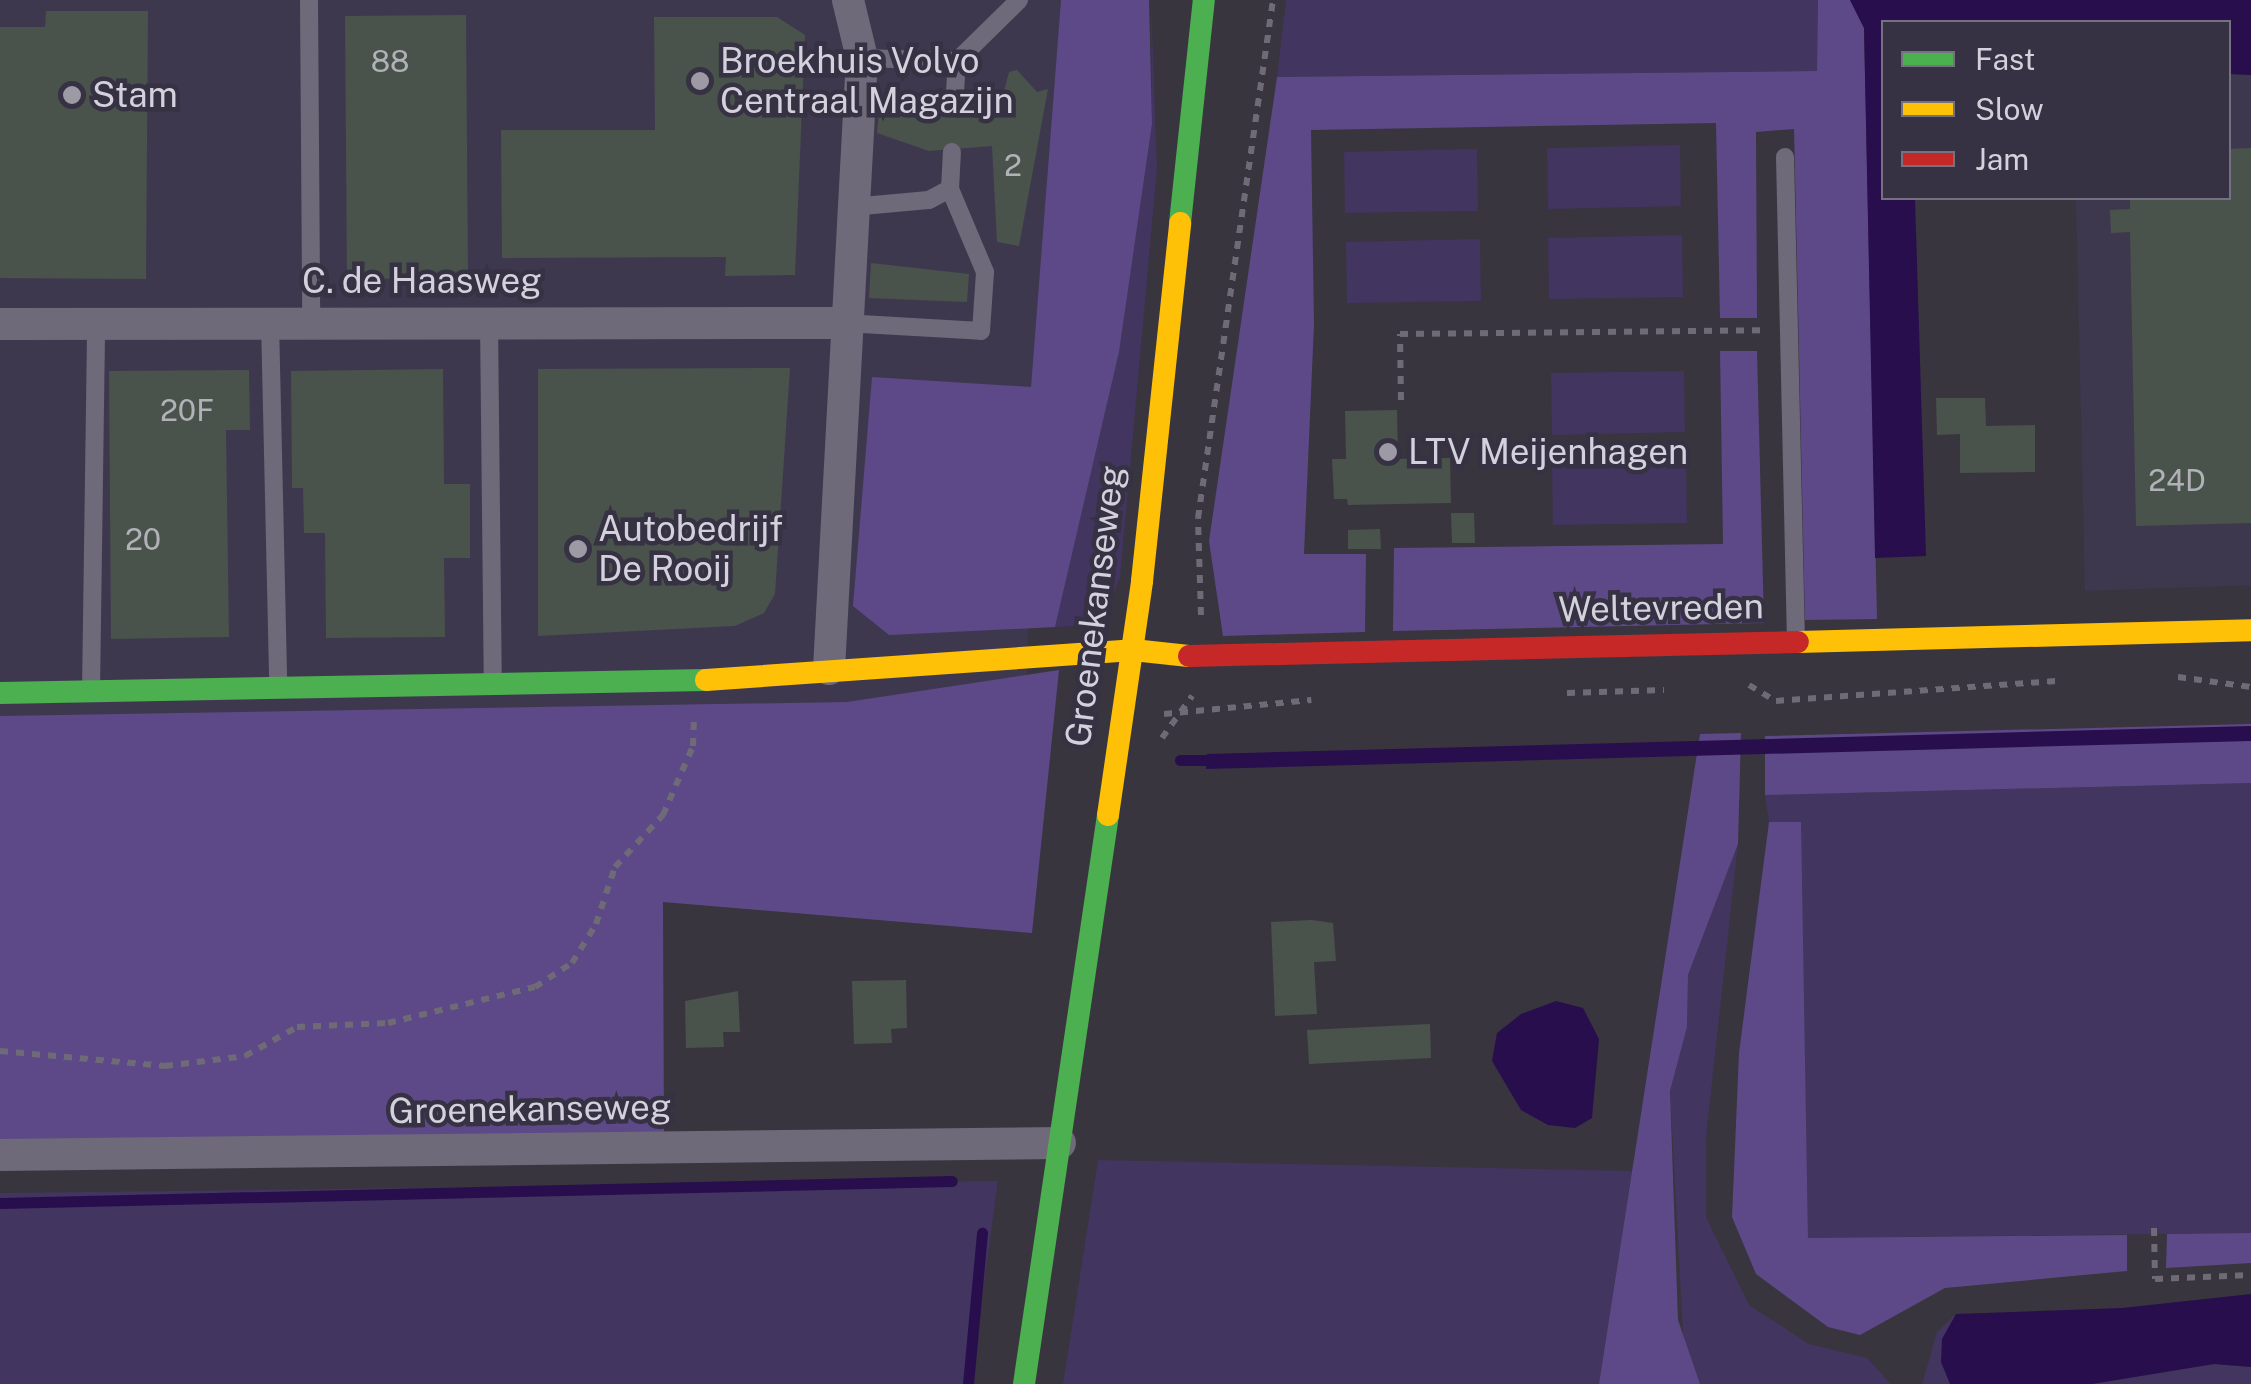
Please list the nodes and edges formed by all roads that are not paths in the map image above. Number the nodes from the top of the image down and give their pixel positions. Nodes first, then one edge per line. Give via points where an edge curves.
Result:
1 (310, 0) edge
2 (848, 0) edge
3 (1019, 0) edge
4 (1204, 0) edge
5 (1176, 20) dead end
6 (862, 58) junction
7 (957, 62) junction
8 (955, 94) dead end
9 (952, 152) dead end
10 (1785, 156) dead end
11 (950, 189) junction
12 (1180, 198) junction
13 (851, 208) junction
14 (489, 320) junction
15 (270, 321) junction
16 (311, 321) junction
17 (844, 322) junction
18 (96, 323) junction
19 (0, 324) edge
20 (2251, 630) edge
21 (1796, 640) junction
22 (1133, 650) junction
23 (829, 669) junction
24 (493, 688) junction
25 (278, 690) junction
26 (91, 692) junction
27 (0, 693) edge
28 (1060, 1143) junction
29 (0, 1156) edge
30 (1024, 1384) edge

1 - 16 lane
2 - 6 street
3 - 7 lane
4 - 12 street, Groenekanseweg
5 - 12 street, Groenekanseweg
6 - 7 lane
6 - 13 street
7 - 8 lane
9 - 11 lane
10 - 21 lane
11 - 13 lane via 929,200
11 - 17 lane via 985,272 982,331
12 - 22 street, Groenekanseweg
13 - 17 street
14 - 16 street, C. de Haasweg
14 - 17 street, C. de Haasweg
14 - 24 lane
15 - 16 street, C. de Haasweg
15 - 18 street, C. de Haasweg
15 - 25 lane
17 - 23 street
18 - 19 street, C. de Haasweg
18 - 26 lane
20 - 21 street, Weltevreden
21 - 22 street, Weltevreden via 1202,657
22 - 23 street, Weltevreden
22 - 28 street, Groenekanseweg
23 - 24 street
24 - 25 street
25 - 26 street
26 - 27 street
28 - 29 street, Groenekanseweg
28 - 30 street, Groenekanseweg

